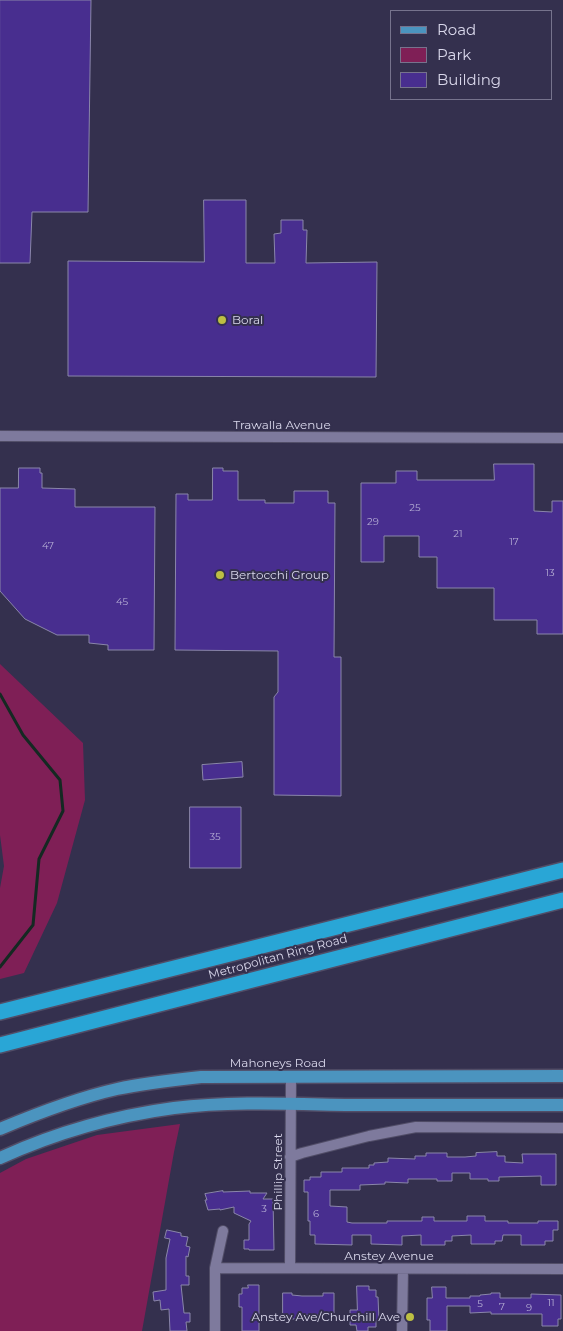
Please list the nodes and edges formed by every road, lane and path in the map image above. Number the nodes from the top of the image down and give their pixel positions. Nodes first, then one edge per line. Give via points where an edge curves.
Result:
1 (0, 436) edge
2 (563, 438) edge
3 (563, 866) edge
4 (563, 870) edge
5 (499, 886) junction
6 (563, 900) edge
7 (563, 904) edge
8 (470, 923) junction
9 (2, 1012) edge
10 (0, 1045) edge
11 (291, 1076) junction
12 (563, 1076) edge
13 (290, 1104) junction
14 (563, 1106) edge
15 (563, 1128) edge
16 (0, 1129) edge
17 (290, 1157) junction
18 (0, 1158) edge
19 (223, 1231) dead end
20 (215, 1268) junction
21 (290, 1268) junction
22 (403, 1269) junction
23 (563, 1269) edge
24 (215, 1331) edge
25 (402, 1331) edge

1 - 2 street, Trawalla Avenue
3 - 5 highway
4 - 5 highway, Metropolitan Ring Road
5 - 9 highway, Metropolitan Ring Road
6 - 8 highway, Metropolitan Ring Road
7 - 8 highway
8 - 10 highway, Metropolitan Ring Road
11 - 12 main road, Mahoneys Road
11 - 13 street, Phillip Street
11 - 16 main road, Mahoneys Road via 202,1077 119,1089 58,1106
13 - 14 main road
13 - 17 street, Phillip Street
13 - 18 main road via 209,1105 135,1114 53,1136
15 - 17 street via 416,1128
17 - 21 street, Phillip Street
19 - 20 street
20 - 21 street, Anstey Avenue
20 - 24 street
21 - 22 street, Anstey Avenue
22 - 23 street, Anstey Avenue
22 - 25 street

